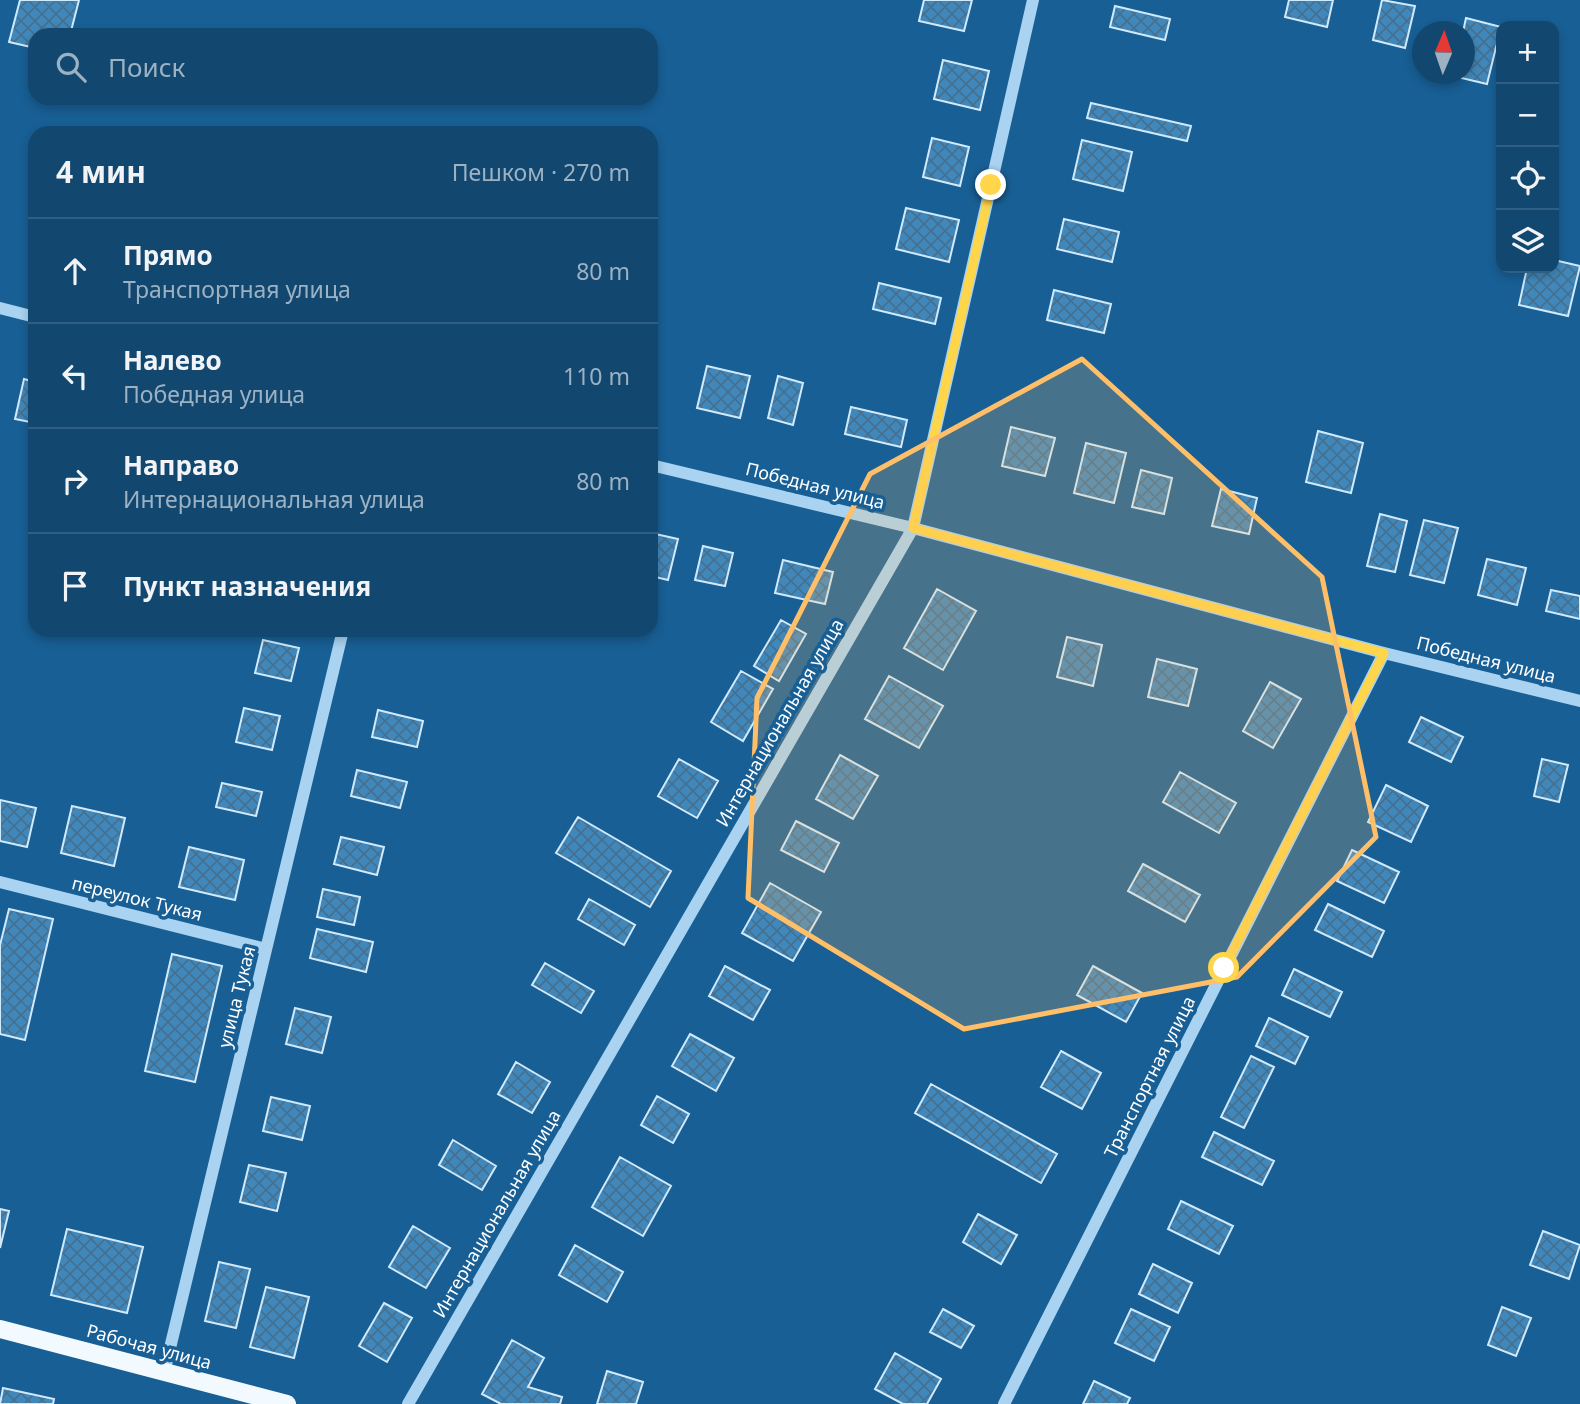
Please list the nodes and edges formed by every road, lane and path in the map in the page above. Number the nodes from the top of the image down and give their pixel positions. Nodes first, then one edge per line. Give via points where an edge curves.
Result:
1 (1033, 0) edge
2 (0, 308) edge
3 (28, 315) edge
4 (658, 467) edge
5 (913, 528) junction
6 (342, 637) edge
7 (1384, 653) junction
8 (1580, 701) edge
9 (0, 882) edge
10 (266, 950) junction
11 (0, 1329) edge
12 (164, 1373) junction
13 (287, 1404) edge
14 (408, 1404) edge
15 (1004, 1404) edge

1 - 5 street, Интернациональная улица
2 - 3 street
4 - 5 street, Победная улица
5 - 7 street, Победная улица
5 - 14 street, Интернациональная улица
6 - 10 street, улица Тукая
7 - 8 street, Победная улица
7 - 15 street, Транспортная улица
9 - 10 street, переулок Тукая
10 - 12 street, улица Тукая
11 - 12 main road, Рабочая улица
12 - 13 main road, Рабочая улица

